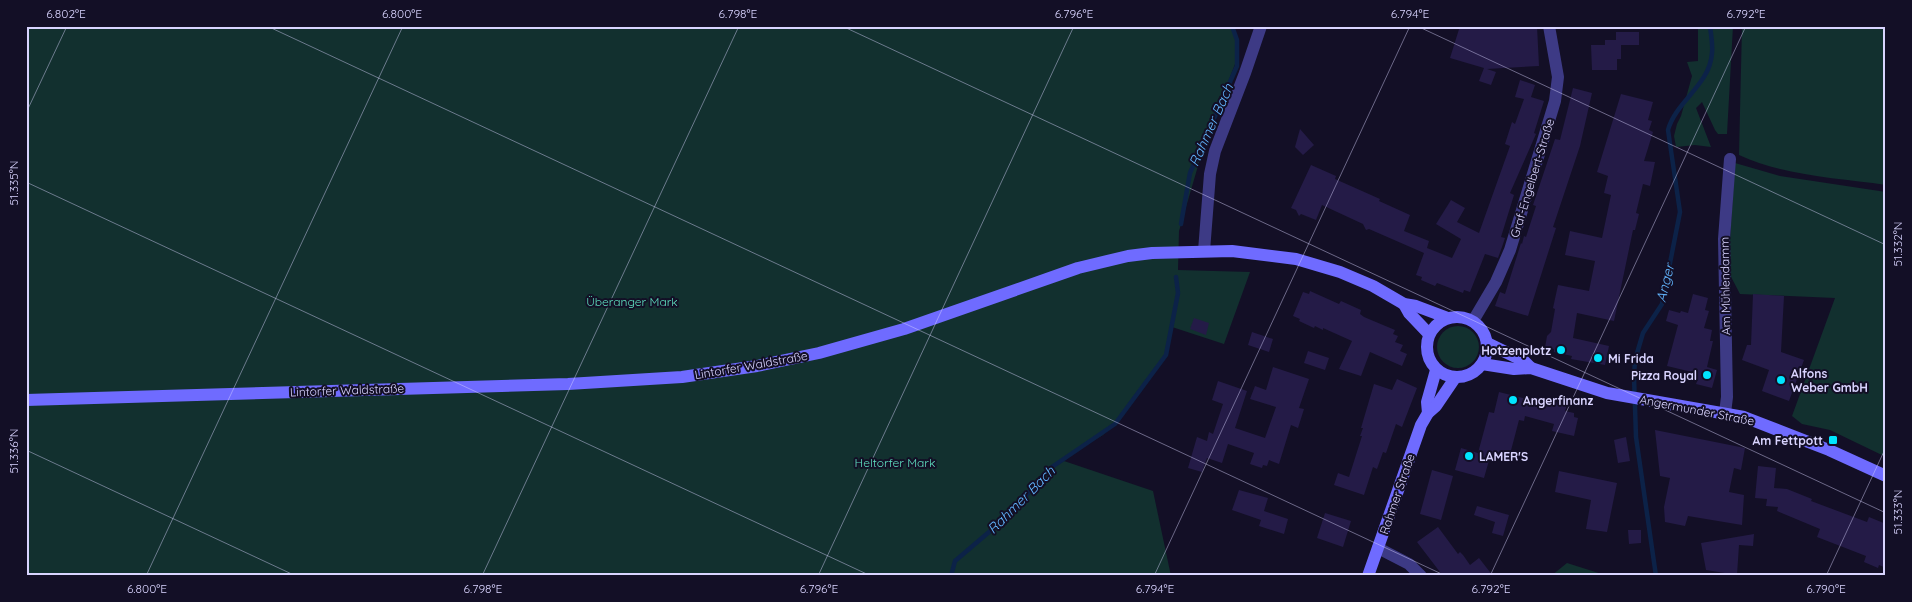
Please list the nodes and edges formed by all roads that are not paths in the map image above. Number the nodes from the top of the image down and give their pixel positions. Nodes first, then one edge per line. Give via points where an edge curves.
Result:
1 (1261, 26) edge
2 (1549, 26) edge
3 (1730, 159) dead end
4 (1204, 251) junction
5 (1404, 304) junction
6 (1448, 318) junction
7 (1472, 322) junction
8 (1429, 334) junction
9 (1487, 342) junction
10 (1482, 364) junction
11 (1531, 368) junction
12 (1436, 370) junction
13 (1455, 378) junction
14 (26, 400) edge
15 (1428, 413) junction
16 (1725, 413) junction
17 (1886, 476) edge
18 (1378, 548) junction
19 (1368, 576) edge
20 (1421, 576) edge

1 - 4 street via 1215,151
2 - 7 street, Graf-Engelbert-Straße via 1558,77 1555,101 1510,250 1496,282
3 - 16 street, Am Mühlendamm via 1724,239
4 - 5 main road, Lintorfer Waldstraße via 1272,255 1311,263 1373,286
4 - 14 main road, Lintorfer Waldstraße via 1152,253 1102,262 842,347 789,360 682,377 577,384
5 - 6 main road, Lintorfer Waldstraße
5 - 8 main road
6 - 7 main road via 1465,318
6 - 8 main road
7 - 9 main road, Angermunder Straße via 1480,328
8 - 12 main road via 1427,355
9 - 10 main road
9 - 11 main road, Angermunder Straße
10 - 11 main road, Angermunder Straße via 1514,370
10 - 13 main road via 1469,375
11 - 16 main road, Angermunder Straße via 1608,393
12 - 13 main road
12 - 15 main road, Rahmer Straße via 1426,402
13 - 15 main road, Rahmer Straße
15 - 18 main road, Rahmer Straße via 1416,438
16 - 17 main road, Angermunder Straße via 1762,423
18 - 19 main road, Rahmer Straße
18 - 20 street via 1409,564

